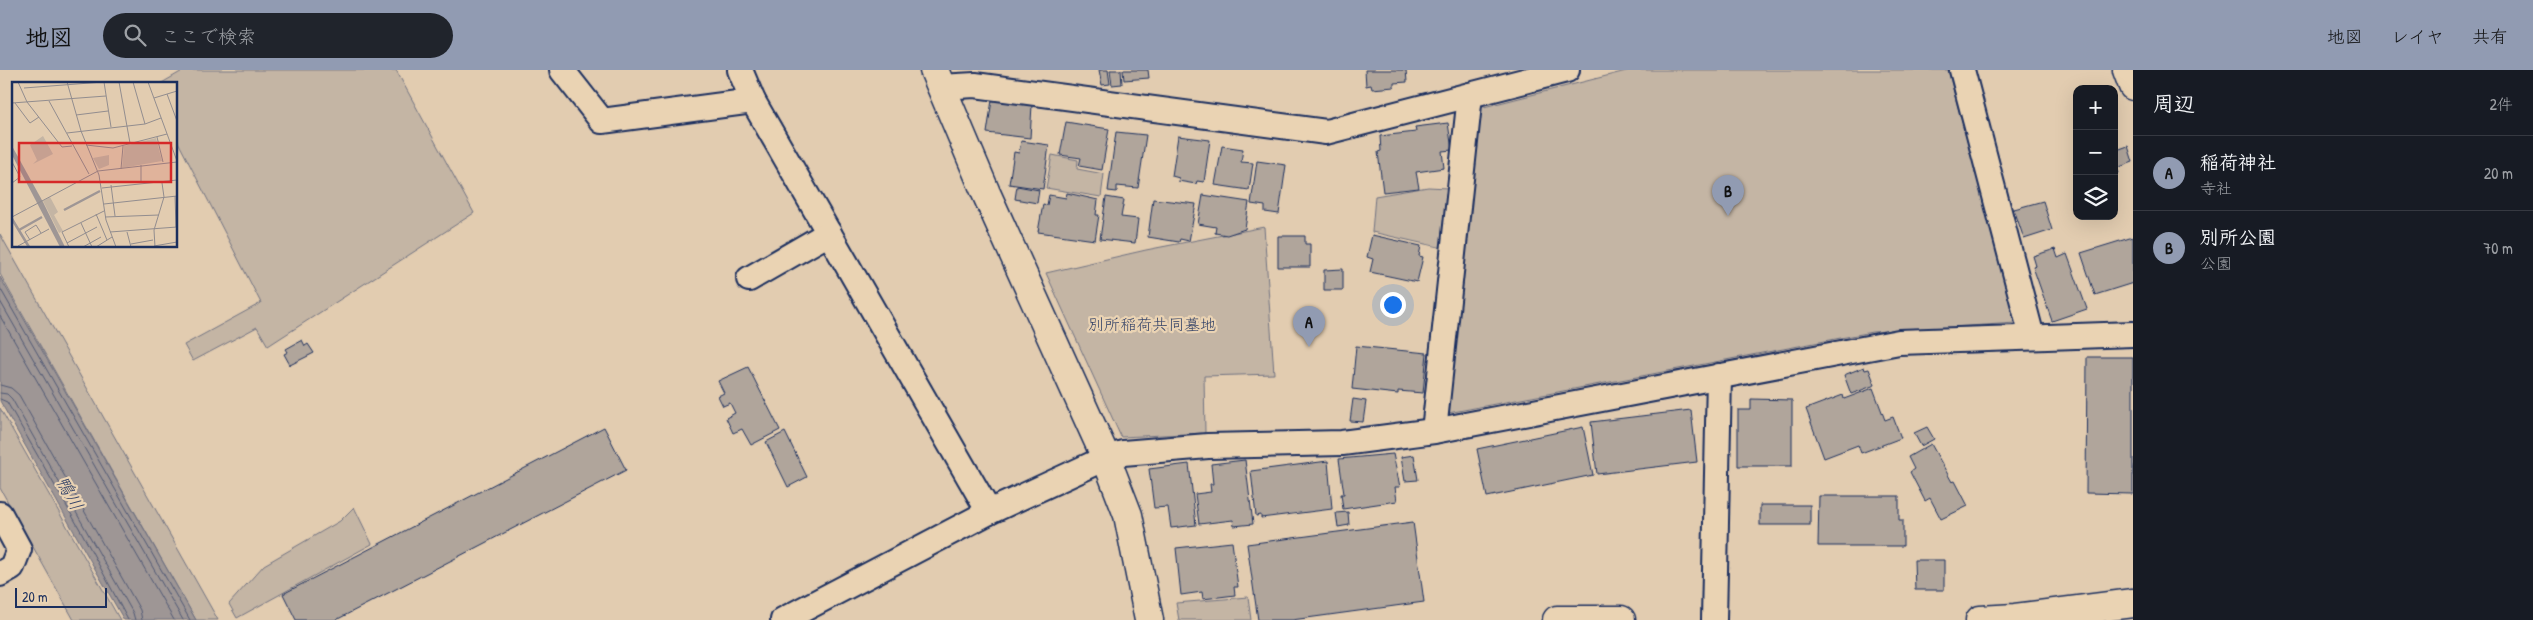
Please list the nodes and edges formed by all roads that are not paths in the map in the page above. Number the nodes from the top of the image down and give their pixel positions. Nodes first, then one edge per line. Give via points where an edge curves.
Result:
1 (562, 70) edge
2 (740, 70) edge
3 (1564, 70) edge
4 (1962, 70) edge
5 (2127, 70) edge
6 (937, 79) edge
7 (2133, 86) edge
8 (1470, 95) junction
9 (753, 101) junction
10 (828, 233) junction
11 (749, 279) dead end
12 (2133, 334) edge
13 (2032, 337) junction
14 (1719, 376) junction
15 (1434, 431) junction
16 (1106, 458) junction
17 (989, 512) junction
18 (0, 514) edge
19 (0, 574) edge
20 (2133, 603) edge
21 (2015, 619) edge
22 (783, 620) edge
23 (1149, 620) edge
24 (1557, 620) edge
25 (1621, 620) edge
26 (1714, 620) edge
27 (1980, 620) edge

1 - 9 street via 602,121
2 - 9 street
3 - 8 street
4 - 13 street
5 - 7 street
6 - 8 street via 1326,132
6 - 16 street
8 - 15 street
9 - 10 street
10 - 11 street
10 - 17 street
12 - 13 street
13 - 14 street via 1899,342
14 - 15 street
14 - 26 street
15 - 16 street via 1342,443 1208,446 1123,453
16 - 17 street
16 - 23 street via 1128,515
17 - 22 street
18 - 19 street via 19,549 12,567
20 - 21 street
21 - 27 street
24 - 25 street

